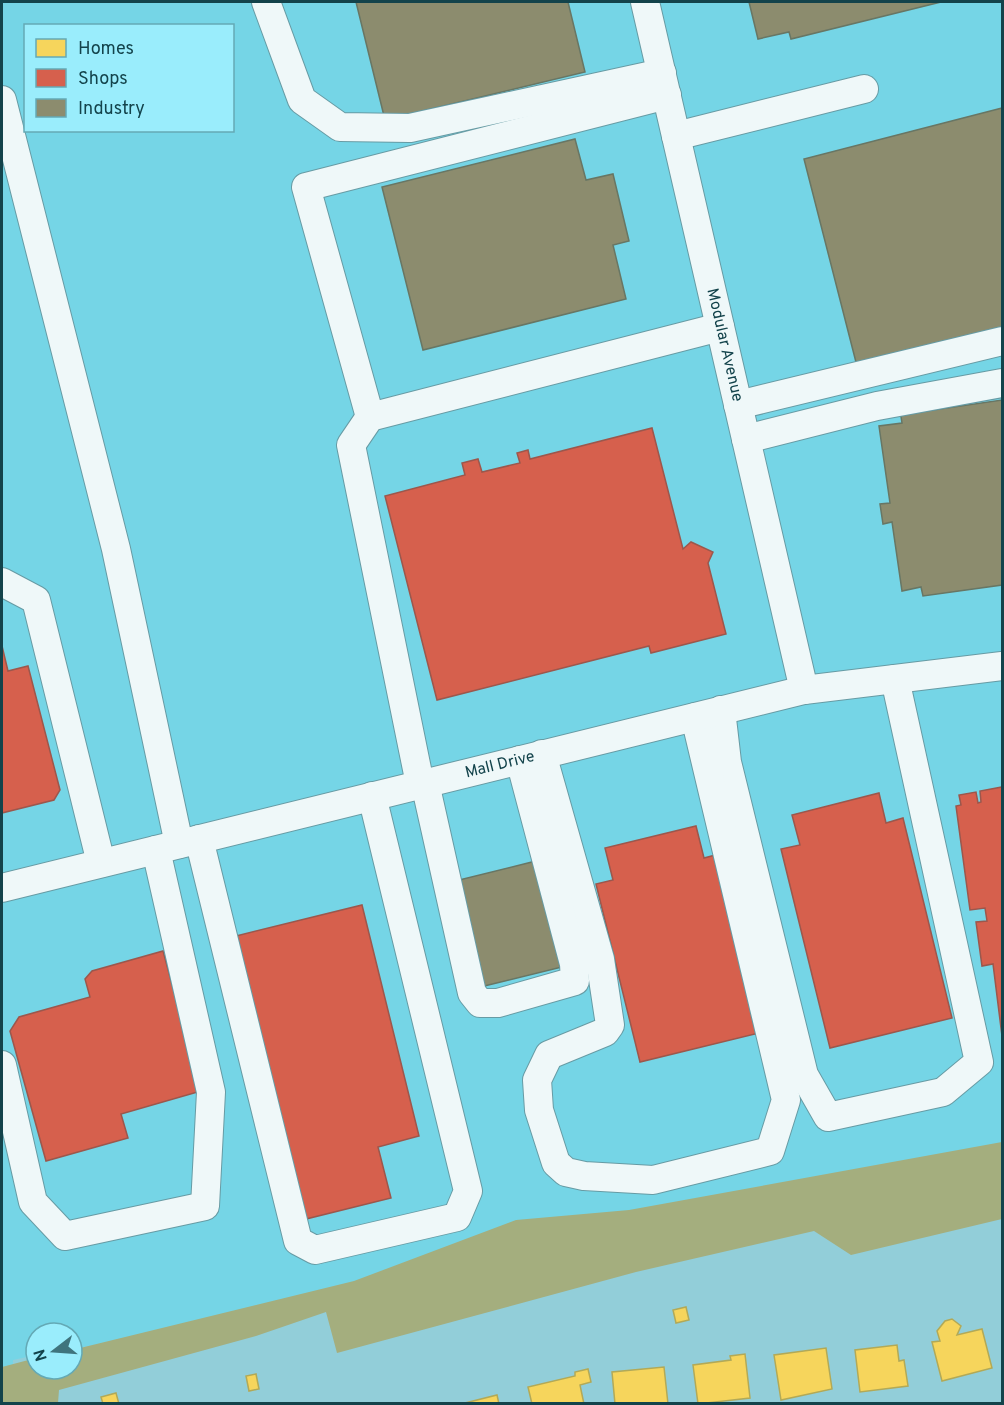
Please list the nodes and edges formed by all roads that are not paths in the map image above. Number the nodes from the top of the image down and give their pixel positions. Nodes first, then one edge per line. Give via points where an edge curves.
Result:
1 (266, 2) edge
2 (645, 2) edge
3 (664, 84) junction
4 (864, 89) dead end
5 (2, 100) edge
6 (676, 136) junction
7 (720, 327) junction
8 (1002, 341) edge
9 (1002, 383) edge
10 (738, 405) junction
11 (370, 417) junction
12 (746, 439) junction
13 (2, 582) edge
14 (1002, 666) edge
15 (895, 679) junction
16 (804, 690) junction
17 (708, 713) junction
18 (531, 757) junction
19 (423, 784) junction
20 (372, 796) junction
21 (178, 844) junction
22 (101, 863) junction
23 (2, 888) edge
24 (2, 1065) edge

1 - 3 street via 302,100 340,127 410,128
2 - 3 street, Modular Avenue
3 - 6 street, Modular Avenue
3 - 11 street via 306,187
4 - 6 street
5 - 21 street via 116,549
6 - 7 street, Modular Avenue
7 - 10 street, Modular Avenue
7 - 11 street
8 - 10 street
9 - 12 street via 877,406
10 - 12 street, Modular Avenue
11 - 19 street via 351,445
12 - 16 street, Modular Avenue
13 - 22 street via 36,600
14 - 15 street, Mall Drive
15 - 16 street, Mall Drive
15 - 17 street via 979,1062 943,1092 828,1117 804,1075 732,785
16 - 17 street, Mall Drive
17 - 18 street, Mall Drive
17 - 18 street via 786,1100 770,1151 723,1163 653,1180 584,1176 566,1172 556,1163 539,1110 537,1080 549,1055 605,1032 610,1025 600,959
18 - 19 street, Mall Drive
18 - 19 street via 575,981 508,1000 480,1003 472,993
19 - 20 street, Mall Drive
20 - 21 street, Mall Drive
20 - 21 street via 468,1191 457,1217 315,1250 298,1241
21 - 22 street, Mall Drive
21 - 24 street via 211,1092 205,1206 65,1236 33,1202
22 - 23 street, Mall Drive

